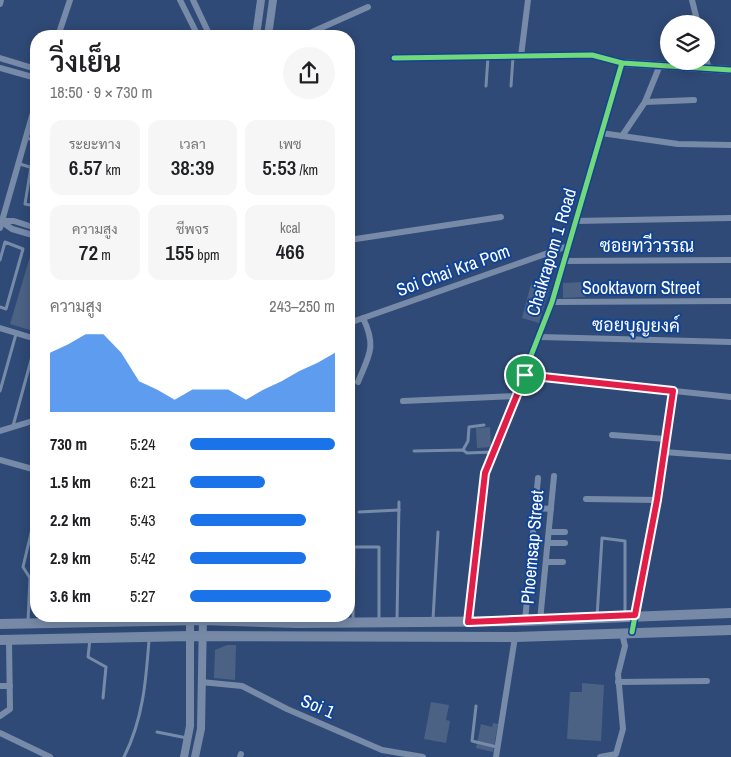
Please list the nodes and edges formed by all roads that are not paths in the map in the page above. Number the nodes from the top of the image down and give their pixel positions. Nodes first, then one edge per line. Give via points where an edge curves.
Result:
1 (1, 0) edge
2 (70, 0) edge
3 (180, 0) edge
4 (194, 0) edge
5 (261, 0) edge
6 (273, 0) edge
7 (528, 0) edge
8 (692, 0) edge
9 (0, 4) edge
10 (368, 7) dead end
11 (696, 15) edge
12 (60, 30) edge
13 (195, 30) edge
14 (207, 30) edge
15 (257, 30) edge
16 (269, 30) edge
17 (316, 30) edge
18 (513, 56) junction
19 (521, 56) junction
20 (488, 57) junction
21 (0, 58) edge
22 (394, 58) dead end
23 (622, 63) junction
24 (660, 65) joint
25 (30, 67) edge
26 (0, 68) edge
27 (715, 69) edge
28 (731, 70) edge
29 (30, 77) edge
30 (486, 86) dead end
31 (511, 86) dead end
32 (694, 100) dead end
33 (645, 102) junction
34 (30, 126) edge
35 (601, 134) junction
36 (622, 136) junction
37 (27, 138) junction
38 (30, 139) edge
39 (731, 145) edge
40 (20, 164) junction
41 (30, 167) edge
42 (30, 173) edge
43 (30, 205) edge
44 (501, 217) dead end
45 (731, 218) edge
46 (575, 221) junction
47 (1, 223) edge
48 (30, 226) edge
49 (30, 234) edge
50 (355, 239) edge
51 (568, 246) junction
52 (0, 260) edge
53 (731, 260) edge
54 (563, 261) junction
55 (731, 301) edge
56 (552, 302) junction
57 (0, 307) edge
58 (363, 318) junction
59 (355, 321) edge
60 (0, 328) edge
61 (16, 333) junction
62 (540, 337) junction
63 (30, 339) edge
64 (731, 342) edge
65 (30, 364) edge
66 (525, 375) junction
67 (358, 382) dead end
68 (0, 391) edge
69 (673, 391) junction
70 (516, 396) junction
71 (731, 397) edge
72 (403, 401) dead end
73 (30, 422) edge
74 (484, 425) dead end
75 (13, 428) junction
76 (0, 432) edge
77 (612, 435) dead end
78 (666, 439) junction
79 (464, 450) junction
80 (414, 451) dead end
81 (494, 452) junction
82 (664, 452) junction
83 (731, 457) edge
84 (0, 460) edge
85 (30, 468) edge
86 (554, 476) dead end
87 (538, 478) dead end
88 (586, 499) dead end
89 (657, 500) junction
90 (399, 502) dead end
91 (536, 508) junction
92 (551, 509) junction
93 (399, 510) junction
94 (359, 512) dead end
95 (438, 532) dead end
96 (549, 532) junction
97 (565, 532) dead end
98 (30, 537) edge
99 (548, 543) junction
100 (565, 543) dead end
101 (355, 547) edge
102 (546, 562) junction
103 (562, 562) dead end
104 (30, 578) joint
105 (731, 613) edge
106 (630, 616) junction
107 (596, 618) junction
108 (525, 621) junction
109 (540, 621) junction
110 (82, 622) edge
111 (190, 622) edge
112 (203, 622) edge
113 (335, 622) edge
114 (433, 622) junction
115 (468, 622) junction
116 (353, 623) joint
117 (379, 623) junction
118 (397, 623) junction
119 (0, 624) edge
120 (28, 624) junction
121 (731, 630) edge
122 (627, 633) junction
123 (149, 636) junction
124 (190, 636) junction
125 (203, 636) junction
126 (515, 637) junction
127 (90, 638) junction
128 (5, 640) edge
129 (707, 681) dead end
130 (201, 682) junction
131 (618, 682) junction
132 (0, 686) edge
133 (10, 686) junction
134 (103, 698) dead end
135 (476, 706) dead end
136 (0, 716) edge
137 (157, 732) dead end
138 (0, 733) edge
139 (188, 738) junction
140 (498, 747) junction
141 (399, 755) edge
142 (124, 756) edge
143 (616, 756) edge
144 (50, 757) edge
145 (184, 757) edge
146 (195, 757) edge
147 (423, 757) edge
148 (496, 757) edge
149 (600, 757) edge

1 - 9 street
2 - 12 street
3 - 13 street
4 - 14 street
5 - 15 street
6 - 16 street
7 - 19 street
8 - 11 street
10 - 17 street
18 - 19 street
18 - 20 street
18 - 31 lane
19 - 23 street via 592,55
20 - 22 street
20 - 30 lane
21 - 25 street
23 - 24 street
23 - 35 street, Chaikrapom 1 Road
24 - 33 street
26 - 29 street
27 - 28 street
32 - 33 street
33 - 36 street
34 - 37 street
35 - 36 street
35 - 46 street, Chaikrapom 1 Road
36 - 39 street via 678,144
37 - 38 lane
37 - 40 street
40 - 41 lane
40 - 47 street
42 - 43 lane via 25,204
44 - 50 street
45 - 46 street
46 - 51 street, Chaikrapom 1 Road
47 - 48 street via 14,221
47 - 49 street
51 - 54 street, Chaikrapom 1 Road
51 - 58 street, Soi Chai Kra Pom
52 - 57 lane via 5,242 23,249 6,309
53 - 54 street, ซอยทวีวรรณ
54 - 56 street, Chaikrapom 1 Road
55 - 56 street, Sooktavorn Street
56 - 62 street, Chaikrapom 1 Road
58 - 59 street, Soi Chai Kra Pom
58 - 67 street via 370,332 371,354
60 - 61 street
61 - 63 street
61 - 68 lane
62 - 64 street, ซอยบุญยงค์
62 - 66 street, Chaikrapom 1 Road
65 - 75 lane
66 - 69 street
66 - 70 street, Chaikrapom 1 Road
69 - 71 street
69 - 78 street
70 - 72 street
70 - 81 street, Chaikrapom 1 Road
73 - 75 street
74 - 79 lane via 469,427
75 - 76 street
77 - 78 street
78 - 82 street
79 - 80 lane
79 - 81 lane via 467,453
81 - 115 street, Chaikrapom 1 Road via 485,473
82 - 83 street
82 - 89 street
84 - 85 street
86 - 92 street, Phoemsap Street
87 - 91 street
88 - 89 street
89 - 106 street
90 - 93 lane
91 - 92 street
91 - 108 street
92 - 96 street, Phoemsap Street
93 - 94 lane
93 - 118 lane
95 - 114 lane
96 - 97 street
96 - 99 street, Phoemsap Street
98 - 104 lane via 23,567
99 - 100 street
99 - 102 street, Phoemsap Street
101 - 117 lane via 379,547
102 - 103 street
102 - 109 street, Phoemsap Street
104 - 120 lane
105 - 106 main road
106 - 107 main road
106 - 107 lane via 624,541 602,538
106 - 122 street
107 - 109 main road
108 - 109 main road
108 - 115 main road
110 - 120 main road
111 - 124 street
112 - 125 street
113 - 116 main road
114 - 115 main road
114 - 118 main road
116 - 117 main road
117 - 118 main road
119 - 120 main road
121 - 122 main road
122 - 126 main road
122 - 131 street
123 - 124 main road
123 - 127 main road
123 - 142 lane via 143,704 134,736
124 - 125 main road
124 - 139 street
125 - 126 main road
125 - 130 street
126 - 140 street
127 - 128 main road
127 - 134 lane via 88,657 106,667
128 - 133 street
129 - 131 street
130 - 141 street, Soi 1 via 242,686 287,709
130 - 146 street via 200,729
131 - 143 street via 623,729
132 - 133 street
133 - 136 street via 10,709
135 - 140 lane via 472,741
137 - 139 lane
138 - 144 street
139 - 145 street
140 - 148 street
141 - 147 street, Soi 1
143 - 149 street

